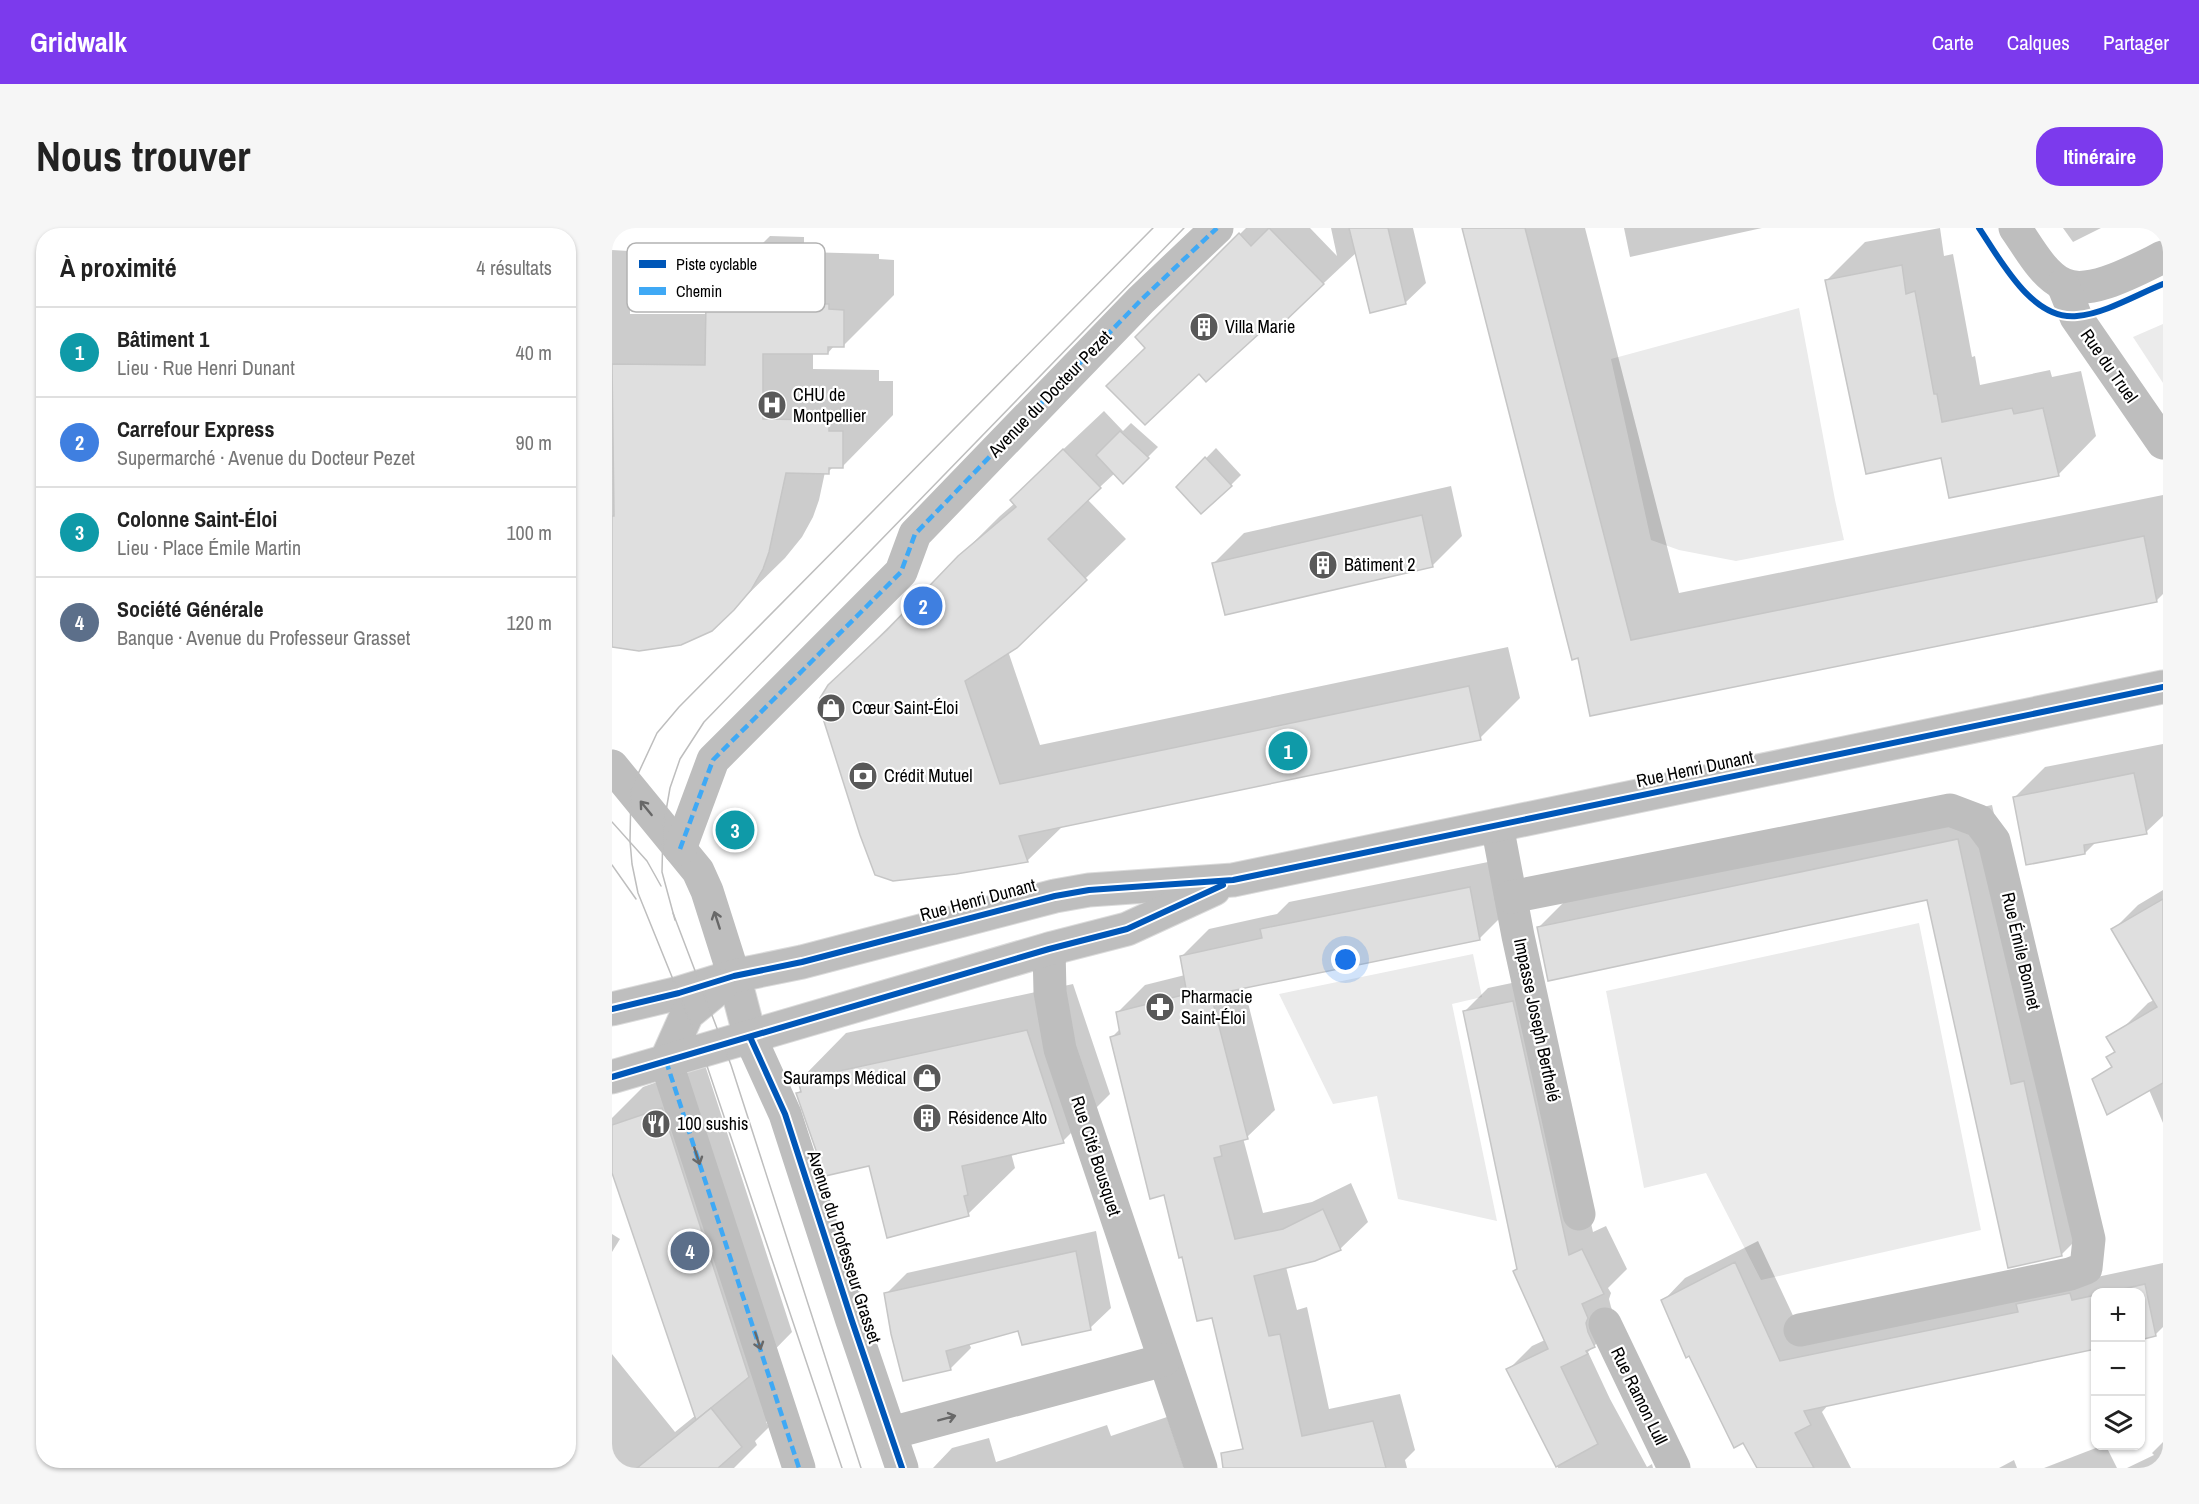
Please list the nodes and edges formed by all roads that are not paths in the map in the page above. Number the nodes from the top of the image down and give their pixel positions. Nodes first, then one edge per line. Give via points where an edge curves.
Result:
1 (1217, 228) edge
2 (2015, 228) edge
3 (2163, 257) edge
4 (2063, 285) junction
5 (2163, 443) edge
6 (2163, 687) edge
7 (612, 766) edge
8 (1497, 825) junction
9 (680, 849) junction
10 (1233, 880) junction
11 (1511, 897) junction
12 (1049, 949) junction
13 (734, 976) junction
14 (612, 1009) edge
15 (750, 1037) junction
16 (666, 1060) junction
17 (612, 1077) edge
18 (1579, 1214) dead end
19 (1605, 1324) dead end
20 (1800, 1330) dead end
21 (1164, 1360) junction
22 (891, 1434) junction
23 (799, 1468) edge
24 (902, 1468) edge
25 (1201, 1468) edge
26 (1674, 1468) edge

1 - 9 street, Avenue du Docteur Pezet via 1141,300 915,534 901,572 713,760
2 - 4 street, Rue du Truel via 2049,274
3 - 4 street via 2098,285
4 - 5 street, Rue du Truel via 2076,317
6 - 8 street, Rue Henri Dunant
9 -> 7 street, Avenue du Professeur Grasset
8 - 10 street, Rue Henri Dunant
8 - 11 street, Impasse Joseph Berthelé
13 -> 9 street, Avenue du Professeur Grasset via 707,891 698,871
10 - 12 street, Rue Henri Dunant via 1127,929
10 - 13 street, Rue Henri Dunant via 1055,896
11 - 18 street, Impasse Joseph Berthelé
11 - 20 street, Rue Émile Bonnet via 1950,810 1979,821 1994,841 2090,1239 2086,1268
12 - 15 street, Rue Henri Dunant
12 - 21 street, Rue Cité Bousquet via 1050,1000 1060,1049
13 - 14 street, Rue Henri Dunant
13 - 15 street, Avenue du Professeur Grasset
13 - 16 street via 687,1014
15 - 16 street, Rue Henri Dunant
15 - 22 street, Avenue du Professeur Grasset via 785,1114
16 - 17 street, Rue Henri Dunant
16 -> 23 street
19 - 26 street, Rue Ramon Lull
22 -> 21 street
21 - 25 street, Rue Cité Bousquet
22 - 24 street, Avenue du Professeur Grasset

